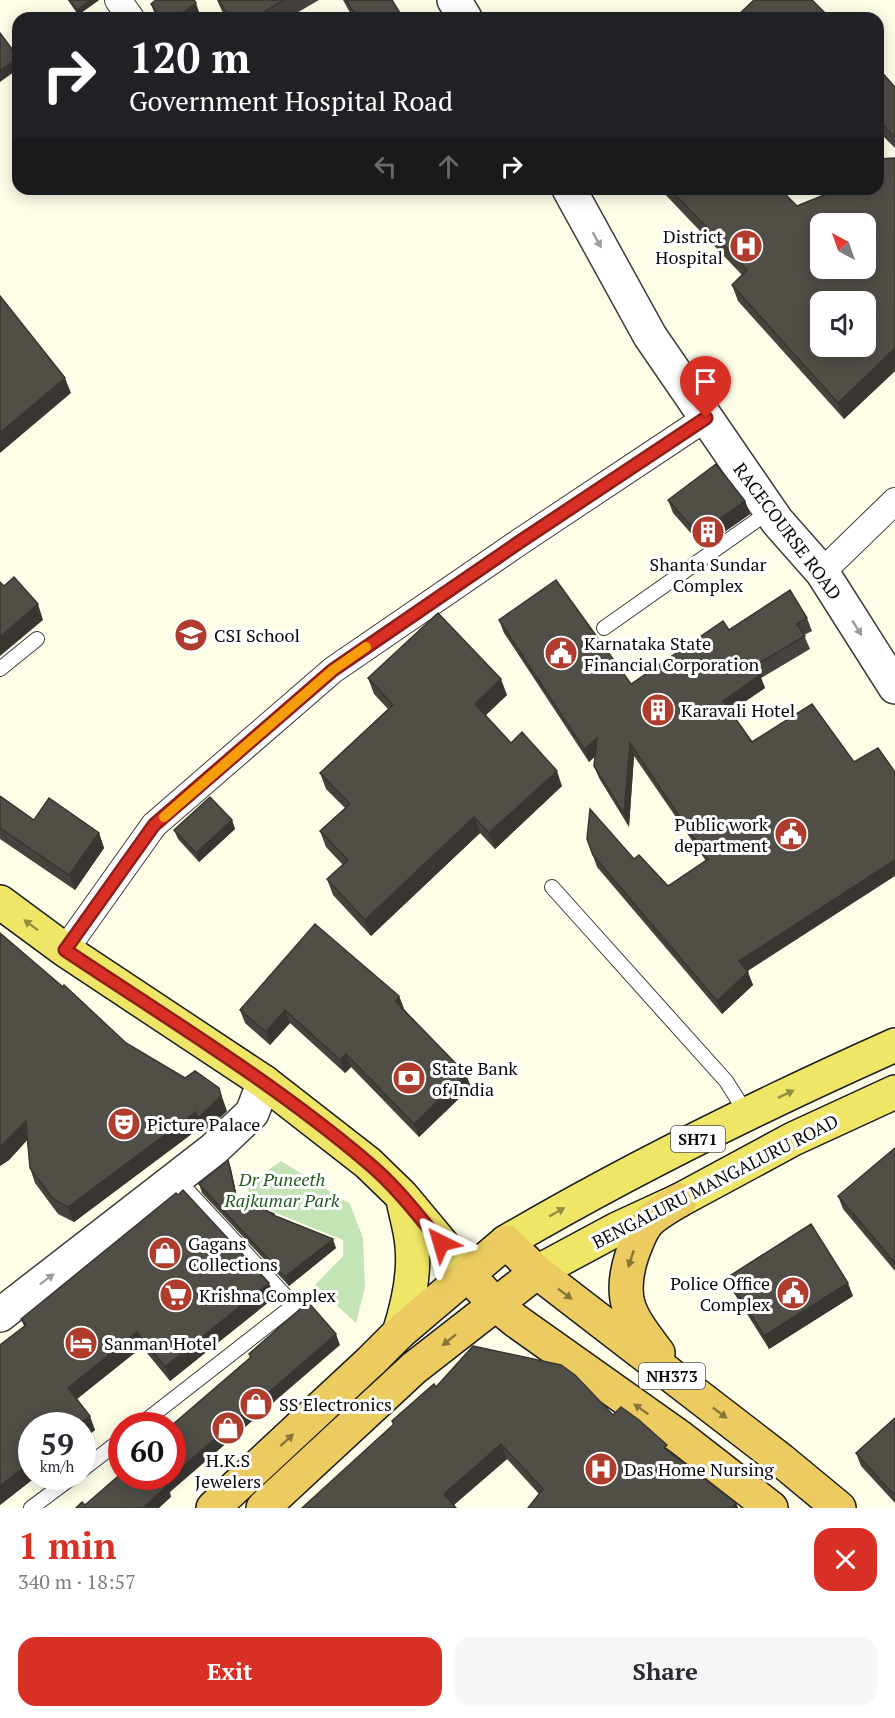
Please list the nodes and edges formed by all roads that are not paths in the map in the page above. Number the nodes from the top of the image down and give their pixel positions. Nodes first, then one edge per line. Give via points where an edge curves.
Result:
1 (572, 195) edge
2 (706, 418) junction
3 (895, 501) edge
4 (770, 512) junction
5 (822, 572) junction
6 (603, 628) dead end
7 (37, 639) dead end
8 (0, 669) edge
9 (895, 687) edge
10 (552, 887) dead end
11 (0, 902) edge
12 (65, 950) junction
13 (895, 1045) edge
14 (264, 1082) junction
15 (895, 1092) edge
16 (747, 1114) junction
17 (177, 1179) junction
18 (402, 1196) junction
19 (680, 1200) junction
20 (506, 1242) junction
21 (537, 1272) junction
22 (467, 1274) junction
23 (495, 1304) junction
24 (0, 1315) edge
25 (399, 1334) junction
26 (690, 1390) junction
27 (157, 1412) edge
28 (108, 1450) edge
29 (96, 1459) edge
30 (55, 1490) edge
31 (31, 1508) edge
32 (213, 1508) edge
33 (263, 1508) edge
34 (771, 1508) edge
35 (839, 1508) edge

1 -> 2 street, RACECOURSE ROAD via 650,336
2 - 4 street, RACECOURSE ROAD
2 - 12 street via 333,670 154,825
3 - 5 street
4 - 5 street, RACECOURSE ROAD
4 - 6 lane
5 -> 9 street, RACECOURSE ROAD
7 - 8 lane
10 - 16 lane via 726,1081
12 -> 11 main road
12 - 14 main road
16 -> 13 main road, SH71
14 - 17 street via 252,1113
14 - 18 main road via 368,1163
15 - 19 main road, BENGALURU MANGALURU ROAD / SH71 via 793,1139
20 -> 16 main road, SH71 via 572,1203
24 -> 17 street
17 - 27 lane via 294,1305
18 - 22 main road
18 - 25 main road via 412,1246 412,1276
19 - 21 main road, BENGALURU MANGALURU ROAD / SH71
19 -> 26 highway via 648,1221 636,1243 625,1280 630,1313 638,1327
20 - 21 highway, NH373
20 - 22 highway, SH71
21 - 23 highway, SH71
21 -> 26 highway, NH373
22 - 23 highway, NH373
22 - 25 highway
23 -> 33 highway via 414,1368
34 -> 23 highway, NH373
32 -> 25 highway
26 -> 35 highway, NH373
28 - 29 lane
30 - 31 lane

